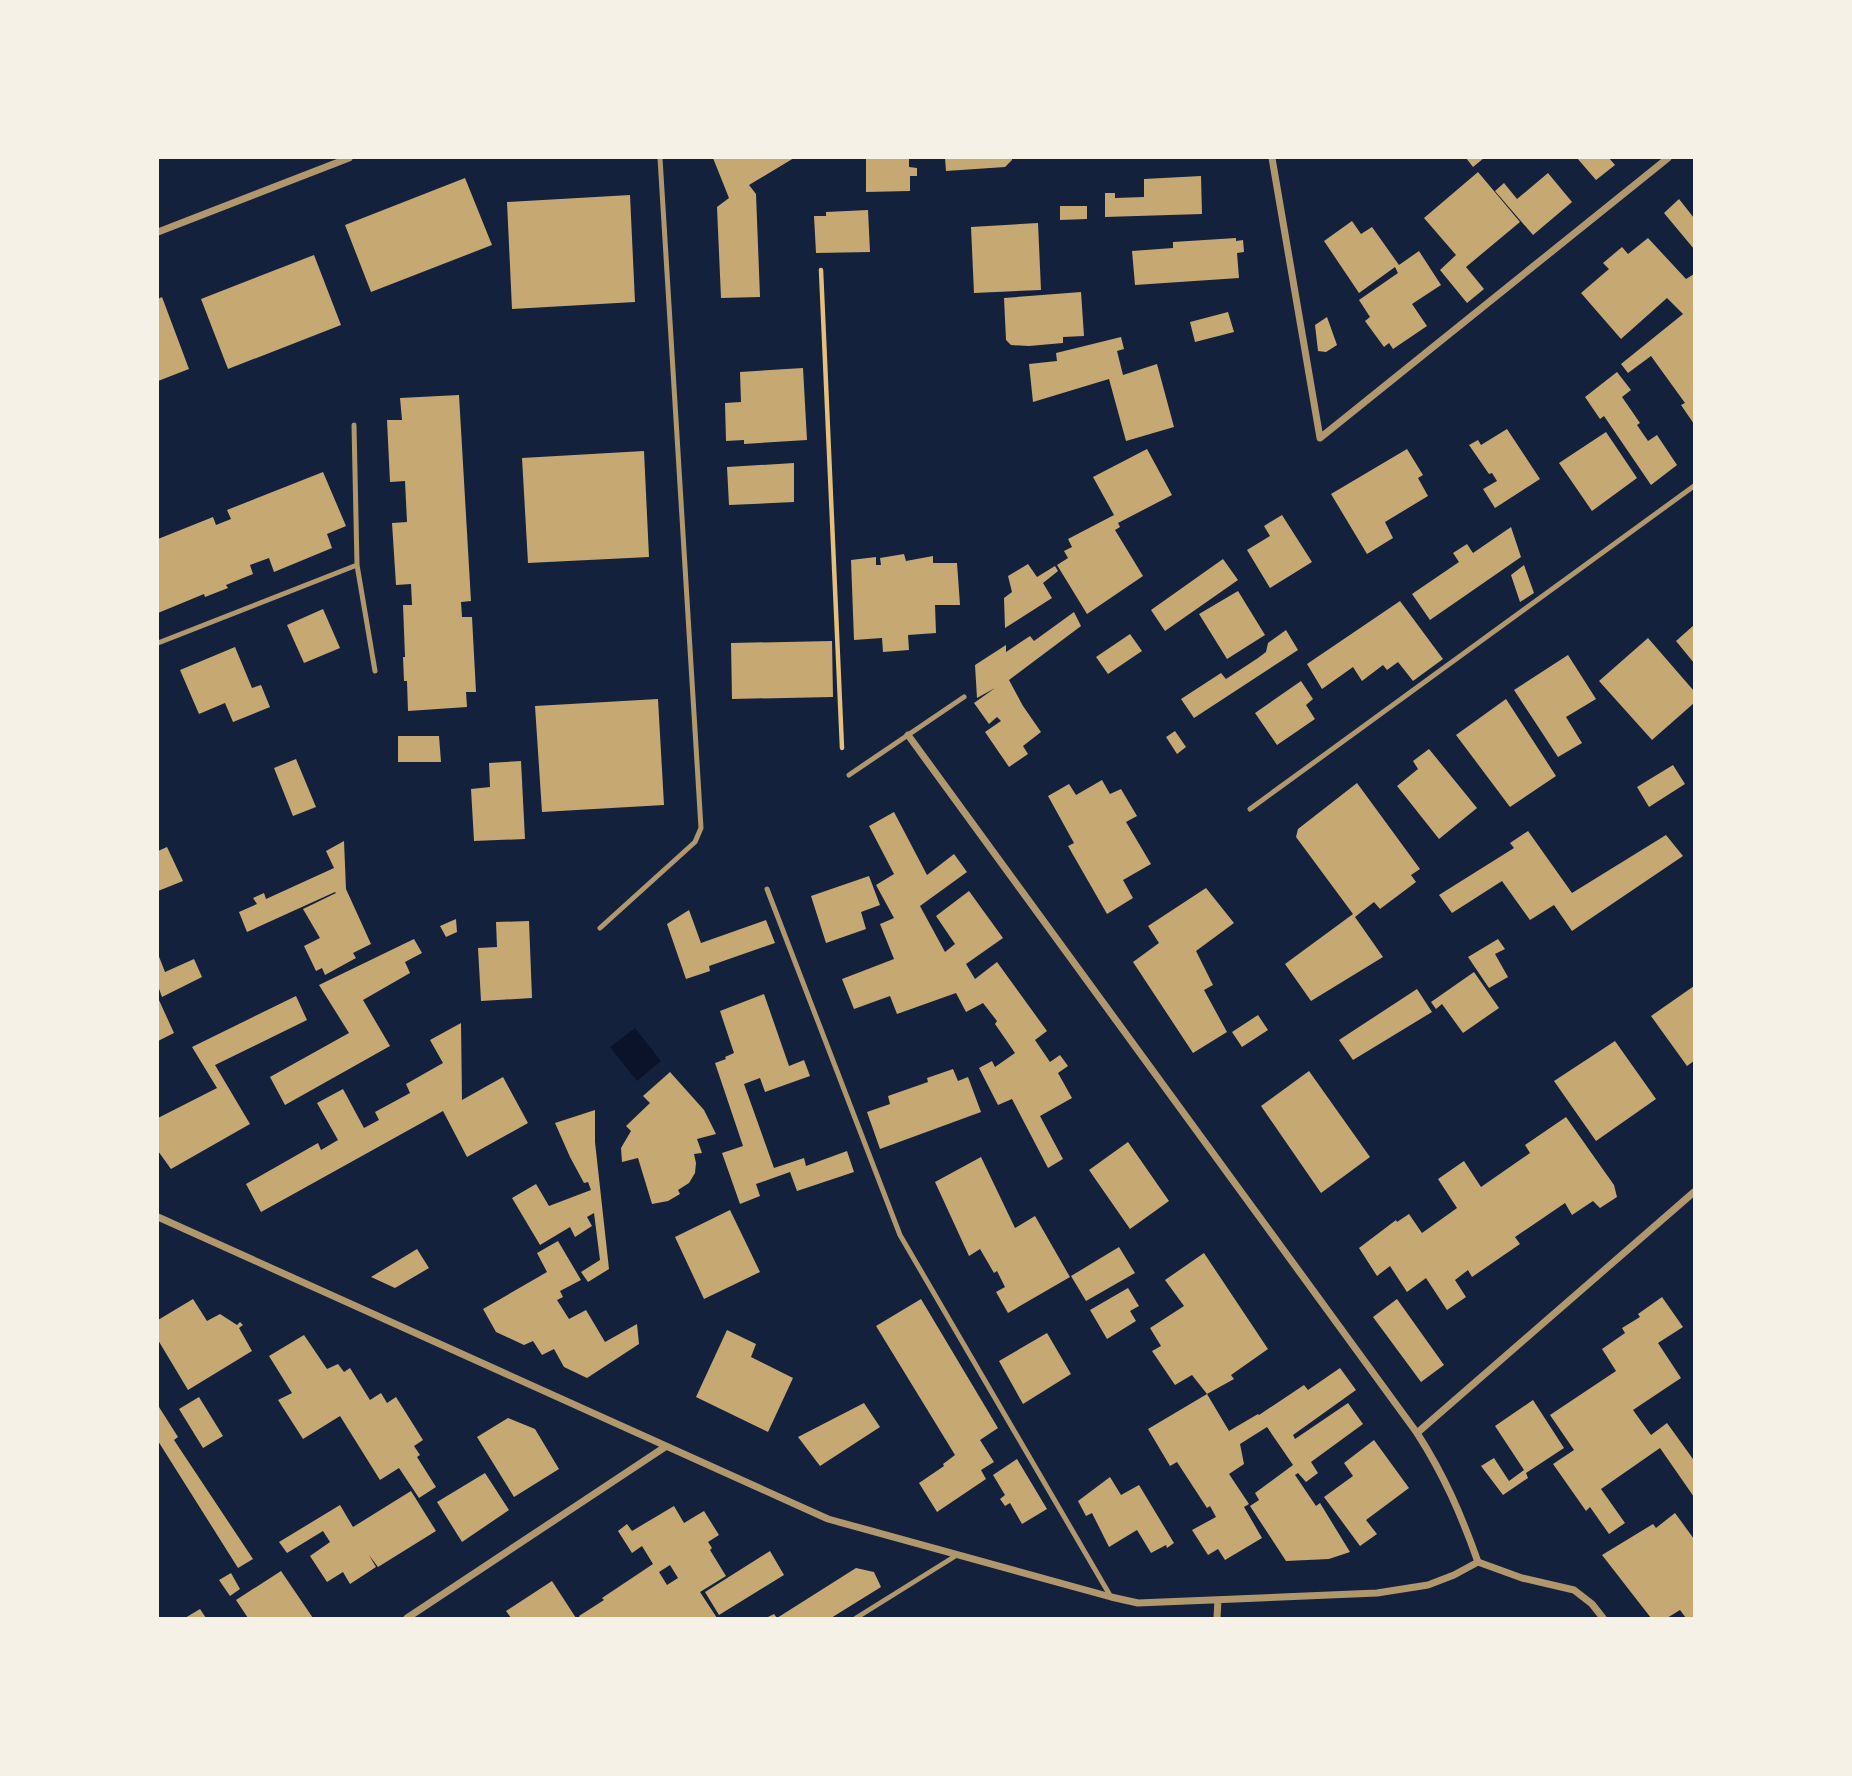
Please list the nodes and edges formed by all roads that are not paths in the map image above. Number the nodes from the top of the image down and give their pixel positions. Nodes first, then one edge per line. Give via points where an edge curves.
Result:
1 (349, 158) edge
2 (660, 158) edge
3 (1272, 158) edge
4 (1668, 158) edge
5 (158, 232) edge
6 (354, 425) dead end
7 (1695, 485) edge
8 (357, 565) junction
9 (158, 643) edge
10 (375, 671) dead end
11 (964, 697) dead end
12 (908, 735) junction
13 (849, 775) road end
14 (1250, 809) dead end
15 (767, 889) dead end
16 (600, 928) dead end
17 (1695, 1192) edge
18 (158, 1217) edge
19 (1418, 1433) junction
20 (665, 1447) junction
21 (957, 1555) junction
22 (1478, 1562) junction
23 (1111, 1597) junction
24 (1218, 1600) junction
25 (407, 1619) edge
26 (856, 1619) edge
27 (1217, 1619) edge
28 (1603, 1619) edge

1 - 5 street
2 - 16 lane via 701,828 695,842
3 - 4 street via 1320,438
6 - 8 lane
7 - 14 lane
8 - 9 lane
8 - 10 lane
11 - 12 lane
12 - 13 lane
12 - 19 street
15 - 23 lane via 901,1235
17 - 19 street
18 - 20 street
19 - 22 street via 1441,1469
20 - 21 street via 828,1519
20 - 25 street
21 - 23 street
21 - 26 lane
22 - 24 street via 1428,1585
22 - 28 street via 1574,1590
23 - 24 street via 1138,1603
24 - 27 street

